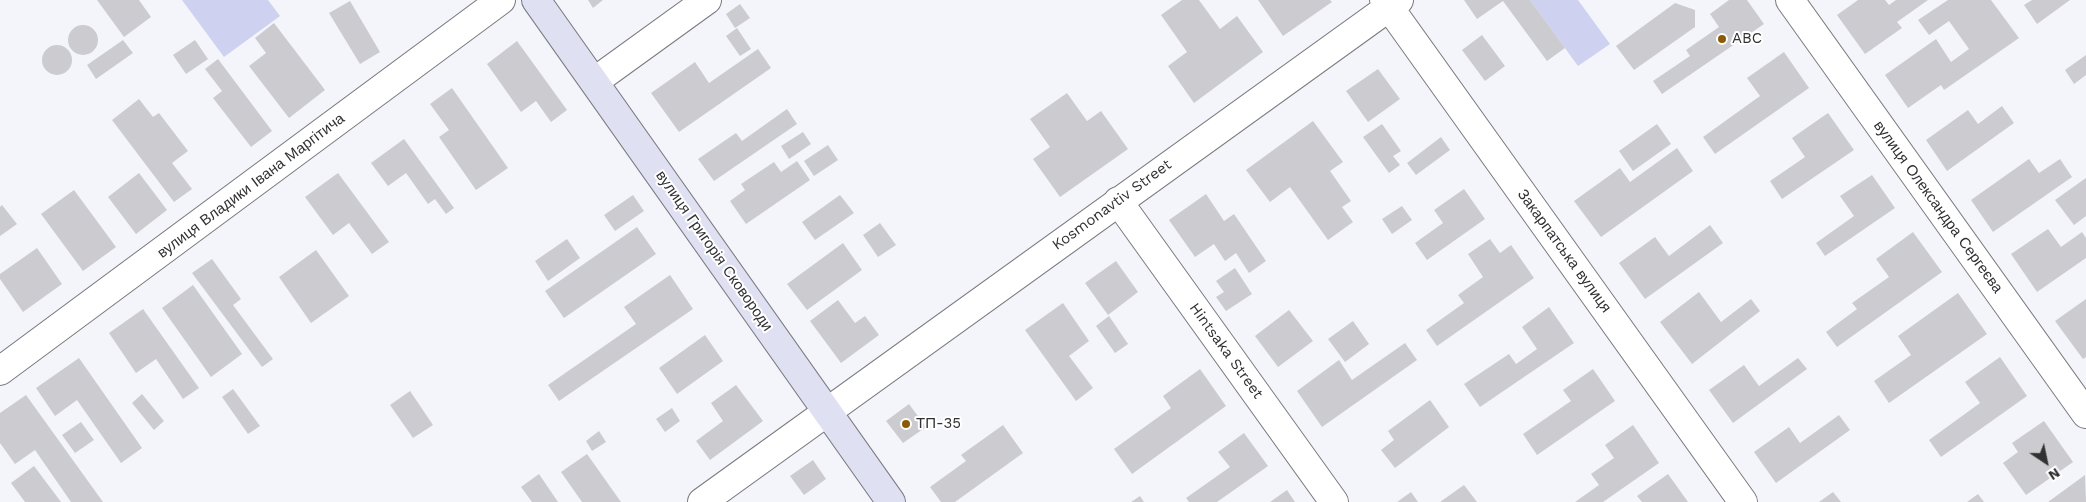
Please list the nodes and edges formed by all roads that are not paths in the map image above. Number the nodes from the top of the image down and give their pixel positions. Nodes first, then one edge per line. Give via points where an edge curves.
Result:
1 (501, 0) edge
2 (536, 0) edge
3 (707, 0) edge
4 (1790, 0) edge
5 (1390, 2) edge
6 (595, 81) junction
7 (1118, 201) junction
8 (0, 371) edge
9 (826, 411) junction
10 (2086, 414) edge
11 (702, 502) edge
12 (892, 502) edge
13 (1334, 502) edge
14 (1743, 502) edge

1 - 8 street, вулиця Владики Івана Маргітича
2 - 6 main road, вулиця Григорія Сковороди
3 - 6 street
4 - 10 street, вулиця Олександра Сергеєва
5 - 7 street, Kosmonavtiv Street
5 - 14 street, Закарпатська вулиця
6 - 9 main road, вулиця Григорія Сковороди
7 - 9 street, Kosmonavtiv Street
7 - 13 street, Hintsaka Street
9 - 11 street, Kosmonavtiv Street
9 - 12 main road, вулиця Григорія Сковороди

